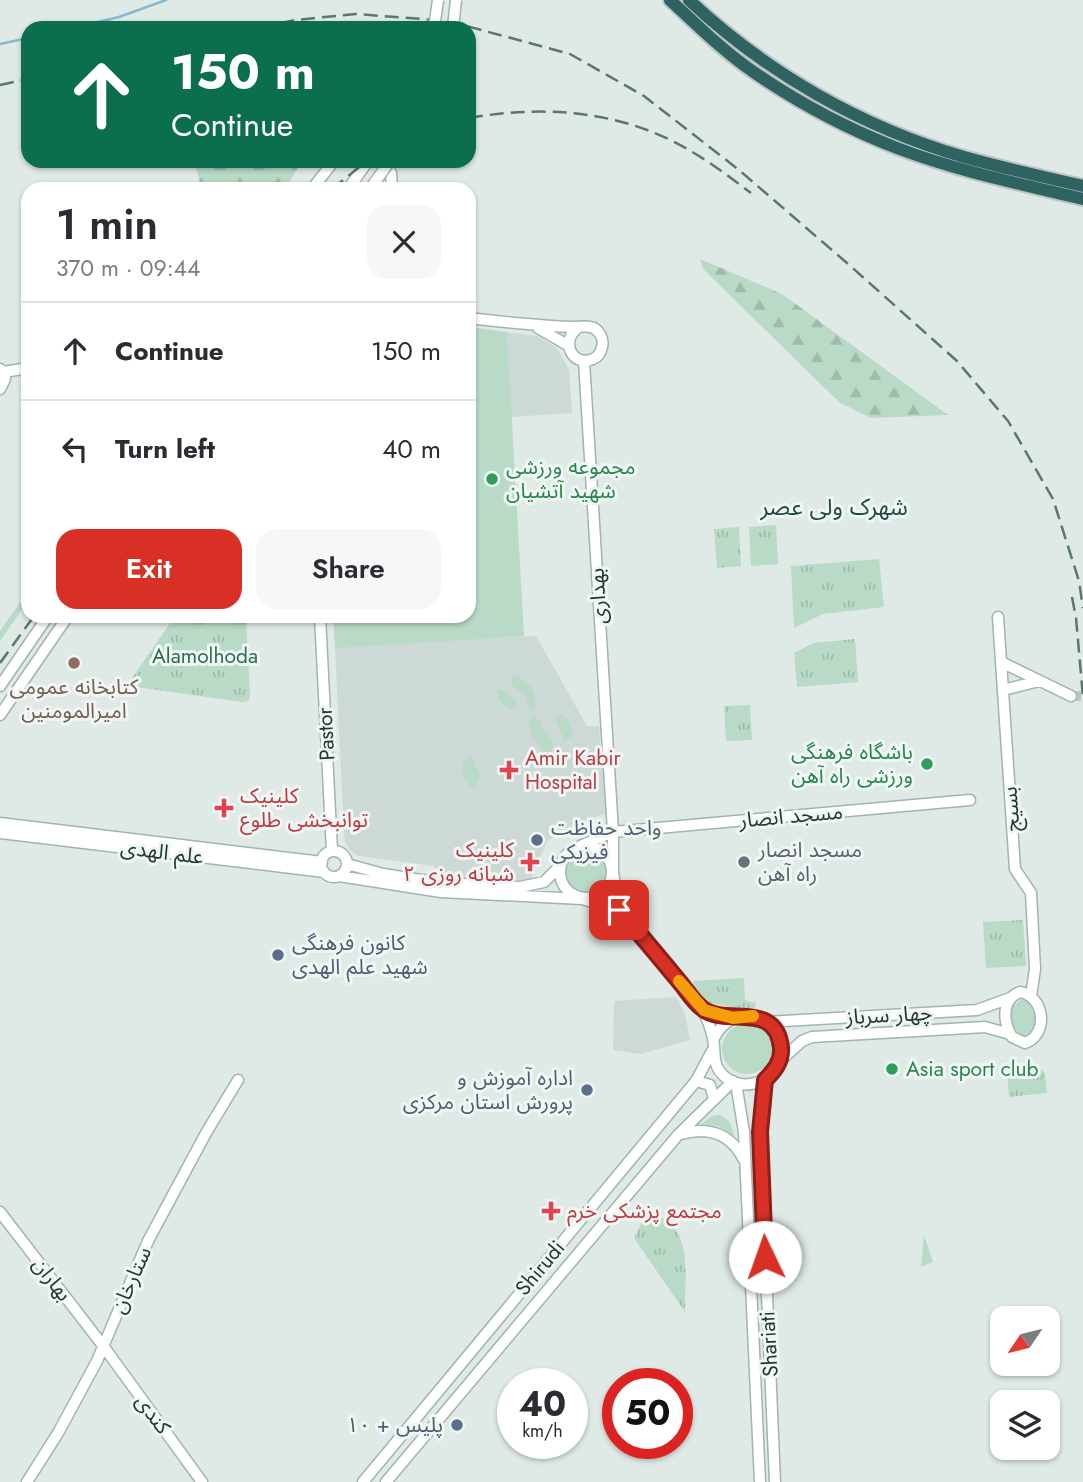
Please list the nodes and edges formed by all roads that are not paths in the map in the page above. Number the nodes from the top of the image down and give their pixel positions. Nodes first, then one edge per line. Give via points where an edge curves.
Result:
1 (438, 0) edge
2 (456, 0) edge
3 (670, 0) edge
4 (689, 0) edge
5 (436, 21) edge
6 (454, 21) edge
7 (328, 168) edge
8 (318, 182) edge
9 (1083, 186) edge
10 (1083, 199) edge
11 (476, 319) edge
12 (535, 326) junction
13 (579, 327) junction
14 (569, 346) junction
15 (584, 360) junction
16 (21, 369) edge
17 (2, 371) edge
18 (0, 388) edge
19 (998, 617) dead end
20 (43, 623) edge
21 (63, 623) edge
22 (320, 623) edge
23 (1001, 662) junction
24 (1039, 681) junction
25 (0, 686) edge
26 (1003, 690) junction
27 (1071, 696) tunnel mouth
28 (0, 715) edge
29 (970, 800) dead end
30 (0, 822) edge
31 (612, 832) junction
32 (0, 833) edge
33 (580, 846) junction
34 (332, 852) junction
35 (347, 864) junction
36 (560, 866) junction
37 (323, 867) junction
38 (613, 872) junction
39 (339, 876) junction
40 (582, 899) junction
41 (619, 910) junction
42 (1031, 996) junction
43 (1010, 998) junction
44 (704, 1010) junction
45 (733, 1018) junction
46 (766, 1022) junction
47 (1010, 1034) junction
48 (713, 1046) junction
49 (779, 1062) junction
50 (238, 1080) dead end
51 (765, 1080) junction
52 (696, 1081) junction
53 (735, 1082) junction
54 (714, 1099) junction
55 (744, 1132) junction
56 (760, 1132) junction
57 (678, 1135) junction
58 (746, 1166) junction
59 (0, 1212) edge
60 (104, 1347) junction
61 (27, 1482) edge
62 (202, 1482) edge
63 (363, 1482) edge
64 (386, 1482) edge
65 (760, 1482) edge
66 (775, 1482) edge

1 - 5 street, bridge
2 - 6 street, bridge
3 - 10 highway via 754,72 851,128 959,168
4 - 9 highway via 762,61 856,116 962,156
7 - 8 street
11 - 12 street
12 - 13 street
12 - 14 street
13 - 14 street
13 - 15 street via 596,329 603,344 599,355
14 - 15 street via 574,356
15 - 31 street, بهداری
16 - 17 street
17 - 18 street via 5,379
19 - 23 street, بسیج
20 - 25 street
21 - 28 street
22 - 34 street, Pastor
23 - 24 street
23 - 26 street, بسیج
24 - 26 street
24 - 27 street
26 - 42 street, بسیج via 1015,869 1031,893 1035,969
29 - 31 street, مسجد انصار
30 - 37 street, علم الهدی
31 - 33 street, مسجد انصار
31 - 38 street, بهداری
32 - 37 street, علم الهدی
33 - 36 street via 567,853
33 - 38 street via 603,852
34 - 35 street via 342,854
34 - 37 street via 324,857
35 - 36 street via 441,883 520,887 544,883
35 - 39 street
36 - 40 street via 562,884
37 - 39 street via 331,876
38 - 40 street via 607,889 592,899
38 - 41 street, بهداری
39 - 40 street via 441,892
40 - 41 street
41 - 44 street
42 - 43 street via 1020,992
42 - 47 street via 1040,1012 1037,1034 1025,1043
43 - 46 street, چهار سرباز via 977,1010
43 - 47 street via 1005,1019
44 - 45 street
44 - 48 street
45 - 46 street via 745,1015
45 - 48 street via 718,1031
46 - 49 street via 779,1040
47 - 49 street, چهار سرباز via 985,1027 812,1037
48 - 52 street, Shirudi
48 - 53 street via 719,1071
49 - 51 street
50 - 60 street, ستارخان via 148,1241
51 - 53 street via 746,1085
51 - 56 street, Shariati
52 - 54 street via 710,1086
52 - 63 street, Shirudi
53 - 54 street, Shirudi
53 - 55 street, Shariati
54 - 57 street, Shirudi
55 - 56 street via 755,1125
55 - 58 street, Shariati
56 - 66 street, Shariati
57 - 58 street via 717,1133 733,1143
57 - 64 street, Shirudi
58 - 65 street, Shariati
59 - 60 street, بهاران
60 - 61 street, ستارخان
60 - 62 street, کندی

